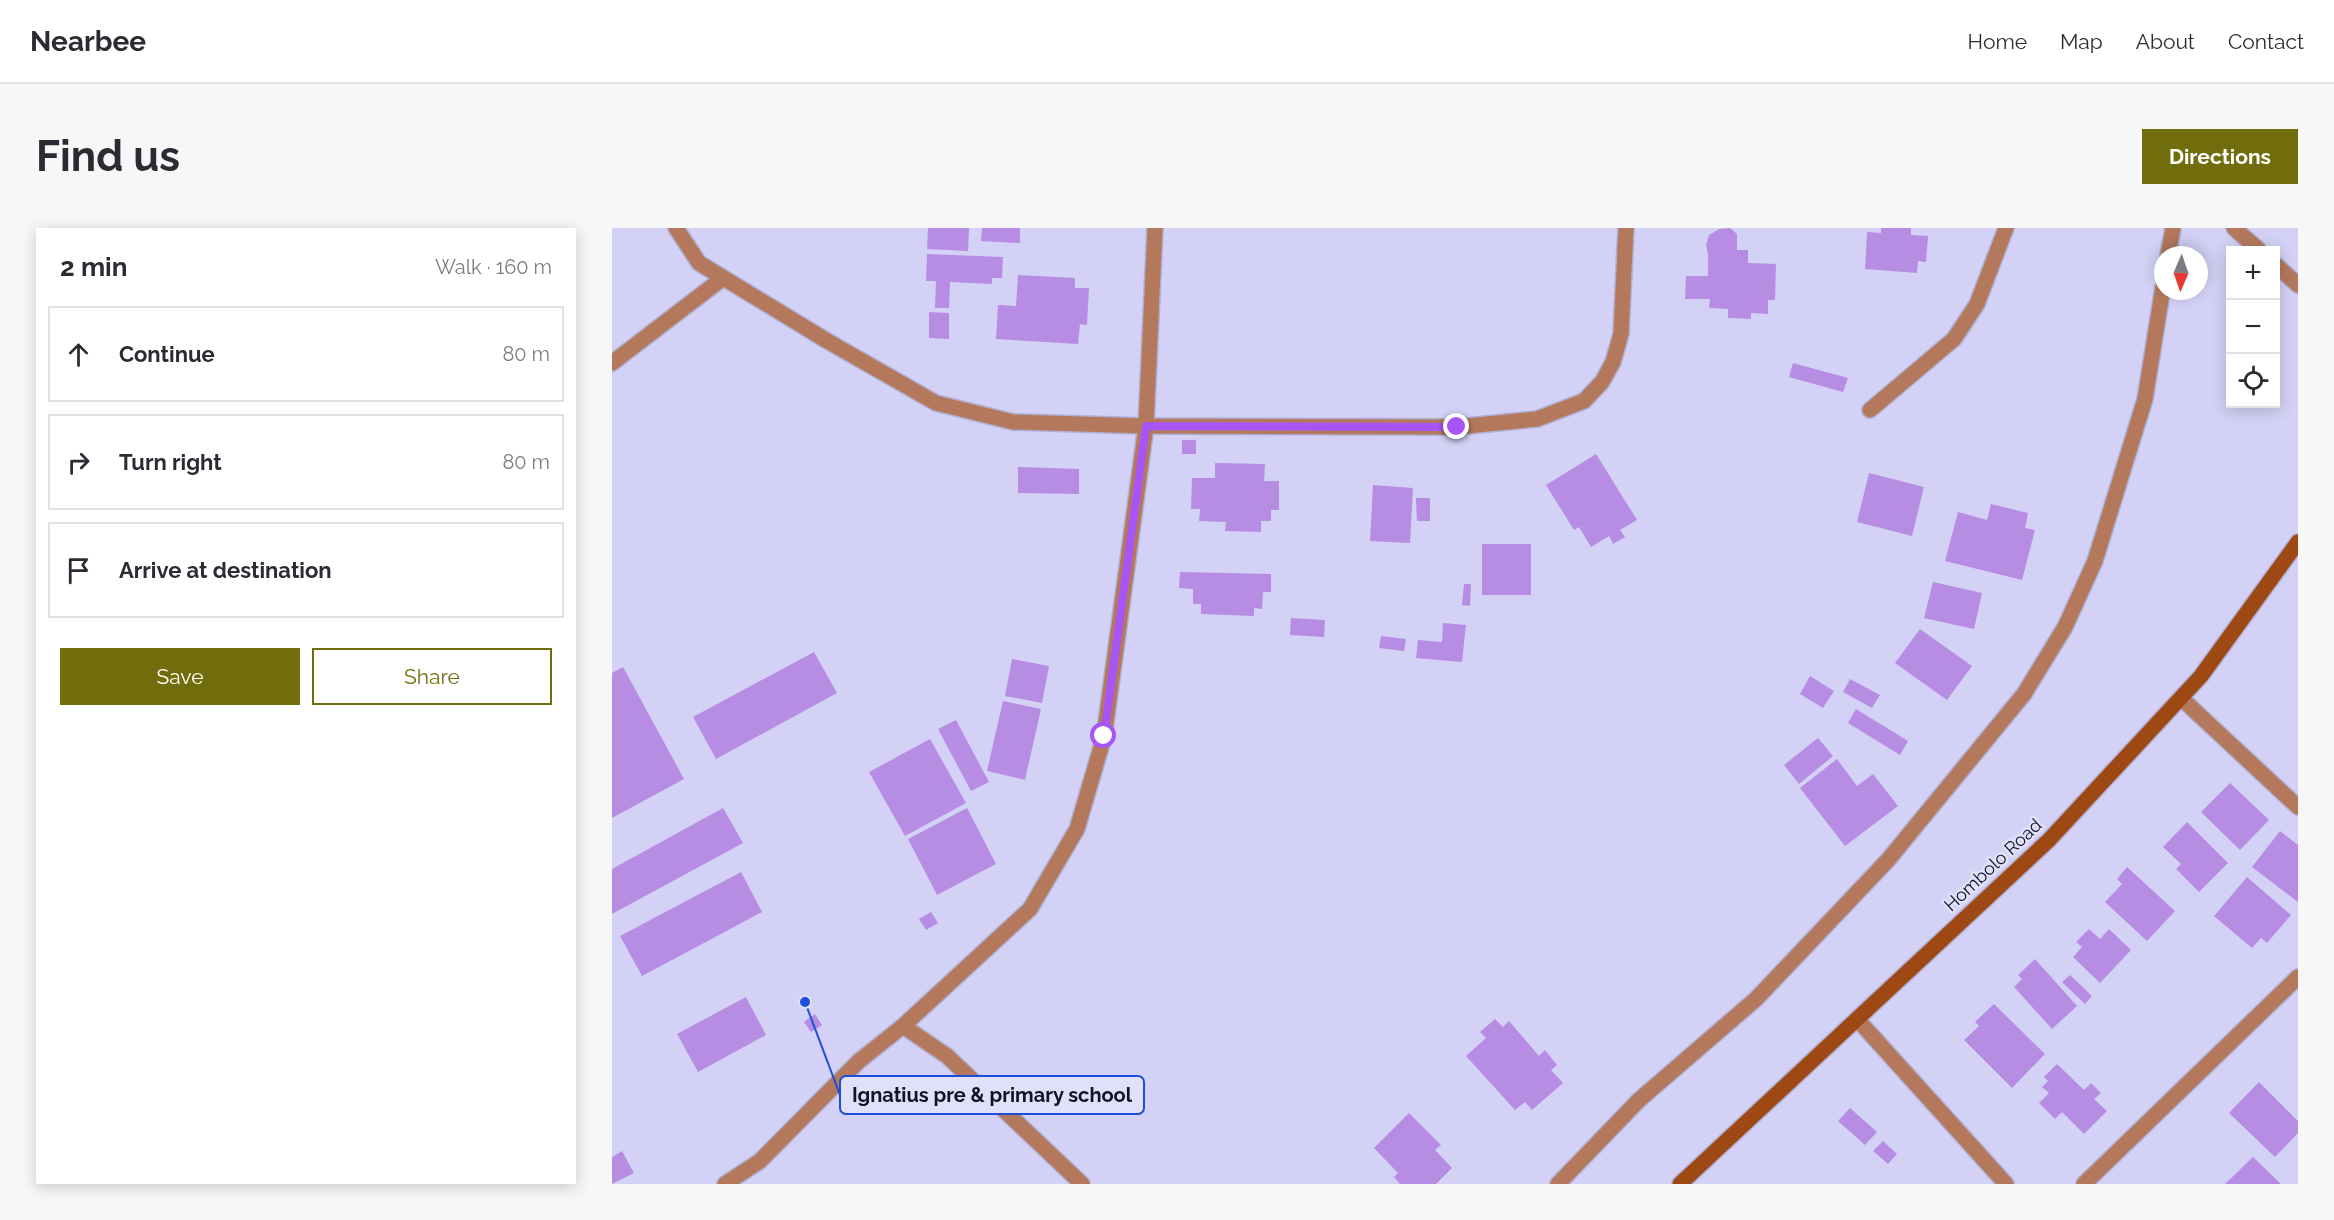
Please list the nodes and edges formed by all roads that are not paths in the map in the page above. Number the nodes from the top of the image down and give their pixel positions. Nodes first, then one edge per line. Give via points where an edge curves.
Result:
1 (676, 228) edge
2 (1155, 228) edge
3 (1626, 228) edge
4 (2006, 228) edge
5 (2173, 228) edge
6 (2234, 228) edge
7 (2170, 246) edge
8 (2254, 246) edge
9 (2280, 269) edge
10 (723, 278) junction
11 (2298, 285) edge
12 (2161, 300) edge
13 (612, 363) edge
14 (1870, 410) dead end
15 (1146, 426) junction
16 (2298, 542) edge
17 (2181, 698) junction
18 (2298, 807) edge
19 (2298, 977) edge
20 (1857, 1019) junction
21 (903, 1026) junction
22 (725, 1184) edge
23 (1082, 1184) edge
24 (1558, 1184) edge
25 (1680, 1184) edge
26 (2006, 1184) edge
27 (2084, 1184) edge

1 - 10 street via 699,263
2 - 15 street
3 - 15 street via 1621,334 1602,382 1584,401 1537,419 1457,427
4 - 14 street via 1977,304 1954,339
5 - 7 street
6 - 8 street
9 - 11 street
10 - 13 street
10 - 15 street via 936,403 1013,422
12 - 24 street via 2145,399 2095,561 2065,627 2024,694 1880,869 1756,999 1639,1100
15 - 21 street via 1104,736 1077,829 1030,909
16 - 17 street, Hombolo Road
17 - 18 street
17 - 20 street, Hombolo Road via 2049,840
19 - 27 street
20 - 25 street, Hombolo Road
20 - 26 street
21 - 22 street via 859,1061 760,1161
21 - 23 street via 947,1056

